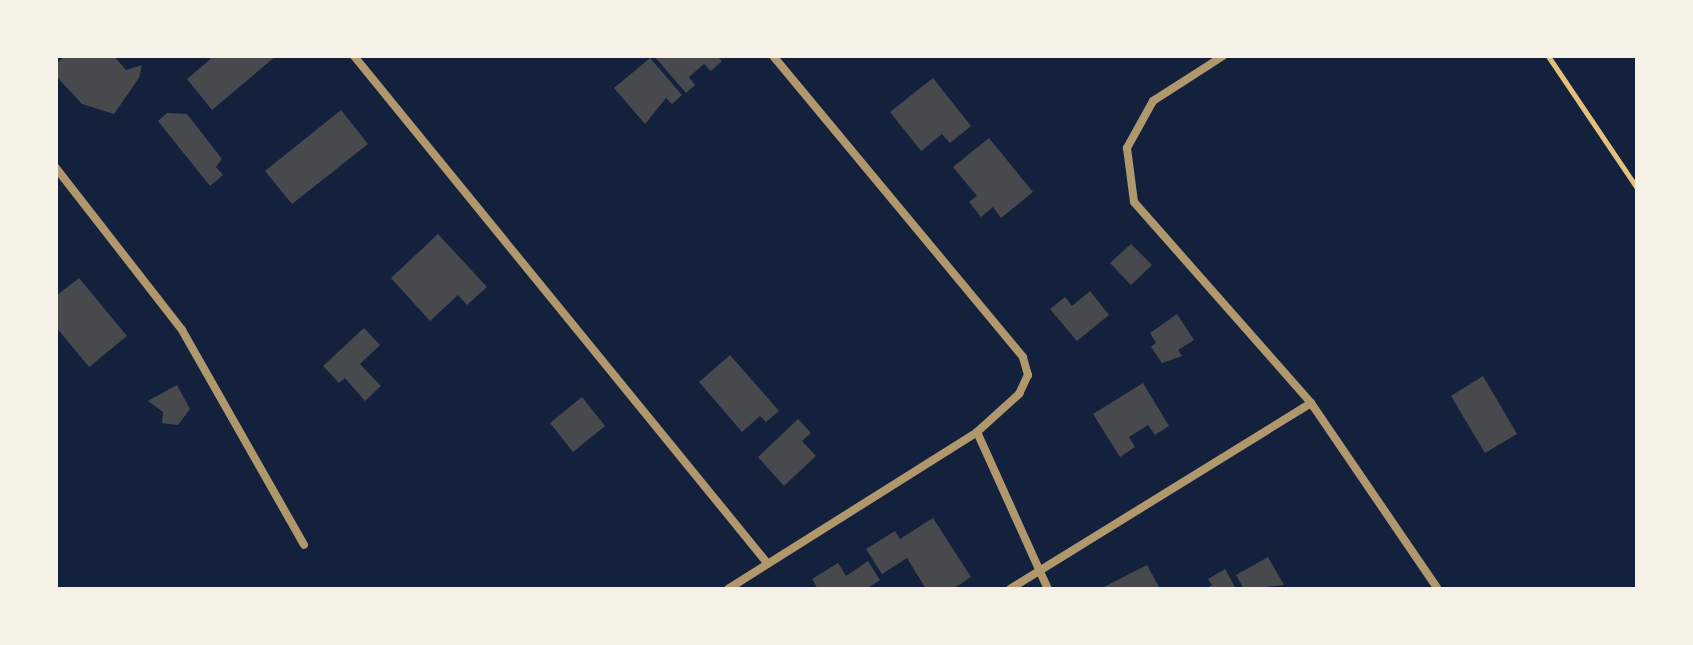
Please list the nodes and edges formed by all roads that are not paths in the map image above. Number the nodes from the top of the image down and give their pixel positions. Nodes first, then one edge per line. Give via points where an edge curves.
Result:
1 (354, 56) edge
2 (773, 56) edge
3 (1223, 56) edge
4 (56, 168) edge
5 (1311, 403) junction
6 (977, 432) junction
7 (304, 545) dead end
8 (768, 564) junction
9 (1038, 573) junction
10 (728, 589) edge
11 (1010, 589) edge
12 (1048, 589) edge
13 (1438, 589) edge

1 - 8 street
2 - 6 street via 1023,357 1028,375 1019,394
3 - 5 street via 1153,101 1127,148 1134,202
4 - 7 street via 182,330
5 - 9 street
5 - 13 street
6 - 8 street
6 - 9 street
8 - 10 street
9 - 11 street
9 - 12 street

